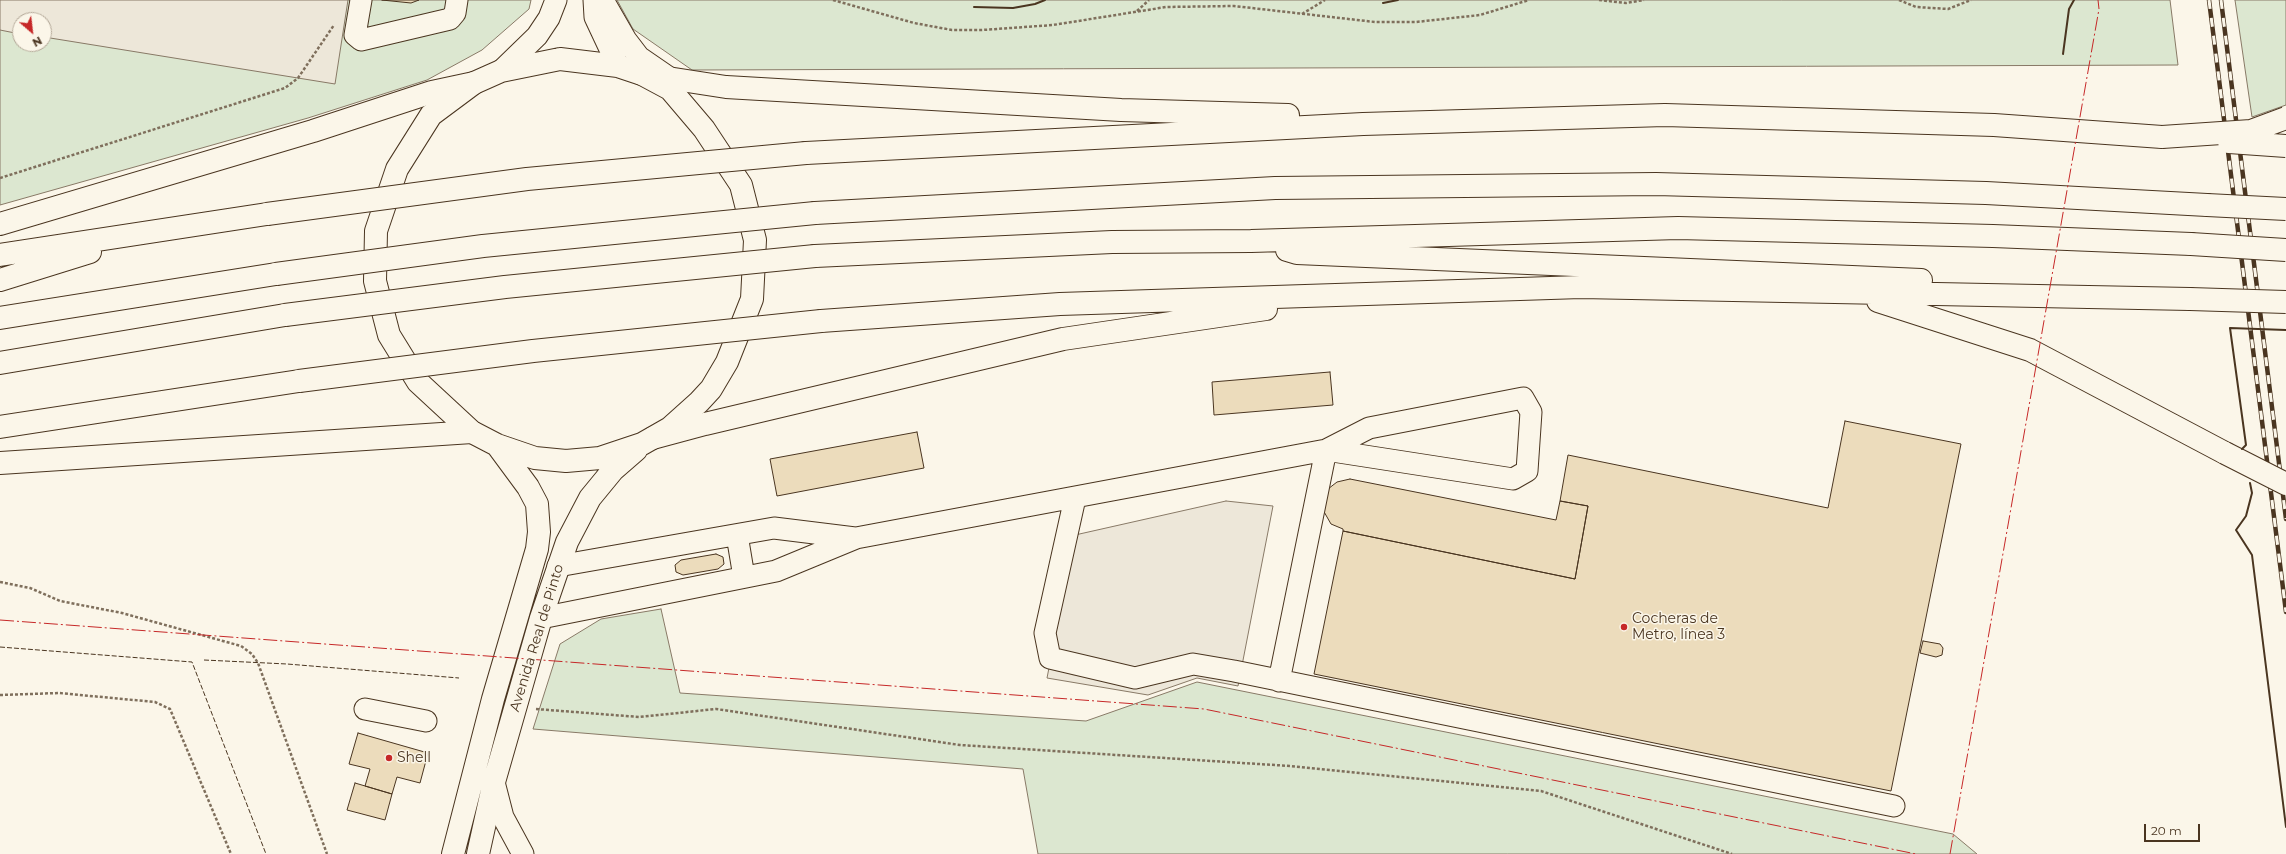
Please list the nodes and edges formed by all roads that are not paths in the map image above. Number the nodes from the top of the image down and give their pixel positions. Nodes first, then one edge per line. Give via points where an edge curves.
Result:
1 (361, 0) edge
2 (444, 0) edge
3 (457, 0) edge
4 (556, 0) edge
5 (594, 0) edge
6 (603, 0) edge
7 (441, 21) junction
8 (618, 66) junction
9 (501, 70) junction
10 (642, 74) junction
11 (671, 78) junction
12 (474, 83) junction
13 (2286, 118) edge
14 (1363, 124) junction
15 (2162, 137) junction
16 (2286, 146) edge
17 (2286, 209) edge
18 (0, 224) edge
19 (171, 228) junction
20 (1251, 241) junction
21 (2286, 250) edge
22 (0, 255) edge
23 (0, 280) edge
24 (1850, 293) junction
25 (1370, 294) junction
26 (2157, 298) junction
27 (2286, 302) edge
28 (0, 318) edge
29 (0, 363) edge
30 (0, 426) edge
31 (472, 432) junction
32 (647, 441) junction
33 (497, 445) junction
34 (1326, 450) junction
35 (0, 463) edge
36 (2286, 484) edge
37 (1075, 498) junction
38 (737, 535) junction
39 (856, 538) junction
40 (558, 566) junction
41 (744, 577) junction
42 (541, 618) junction
43 (1279, 681) junction
44 (365, 709) dead end
45 (426, 721) dead end
46 (494, 782) junction
47 (1894, 806) dead end
48 (453, 854) edge
49 (478, 854) edge
50 (523, 854) edge

1 - 7 street via 355,35 361,40
2 - 7 street
3 - 7 street via 453,17
4 - 9 street via 549,18 537,36
5 - 8 street via 594,17
6 - 11 street via 639,57
8 - 9 main road via 560,59
8 - 10 main road
9 - 12 main road
10 - 11 main road
10 - 32 main road via 670,89 704,129 741,185 755,240 752,299 726,362 711,389 699,402 670,428
11 - 14 main road via 726,87 1121,110 1286,114
12 - 18 main road via 432,92 313,131
12 - 31 main road via 431,115 397,169 376,231 375,281 389,335 418,382
13 - 15 main road, bridge via 2251,131
14 - 15 main road via 1665,116 1994,125
14 - 19 main road, bridge via 806,153 527,179
15 - 16 main road, bridge
17 - 28 main road, bridge via 1986,193 1656,184 1275,188 815,214 483,246 276,274
19 - 22 main road
19 - 23 main road
20 - 21 main road, bridge via 1678,228 1985,236
20 - 26 main road via 1297,253 1665,267 2132,290
20 - 29 main road, bridge via 1112,242 815,256 505,287 285,316
24 - 25 main road via 1582,287
24 - 26 main road
24 - 36 main road, bridge via 2030,350
25 - 30 main road, bridge via 1060,304 821,321 533,351 299,381
25 - 32 main road via 1063,339 705,424
26 - 27 main road, bridge
31 - 33 main road
31 - 35 main road
32 - 33 main road via 600,458 566,461 535,458
32 - 40 main road, Avenida Real de Pinto via 614,470 590,498 567,542
33 - 48 main road, Avenida Real de Pinto via 528,487 537,504 539,532 537,549 489,714
34 - 34 street via 1513,479 1527,471 1531,412 1523,398 1369,428
34 - 37 street
34 - 43 street
37 - 39 street
37 - 43 street via 1045,633 1050,658 1135,678 1192,664
38 - 39 street via 774,528
38 - 40 street
38 - 41 street
39 - 41 street via 776,571
40 - 42 main road, Avenida Real de Pinto
41 - 42 street
42 - 46 main road, Avenida Real de Pinto
43 - 47 street
44 - 45 street
46 - 49 main road, Avenida Real de Pinto
46 - 50 street via 503,817

